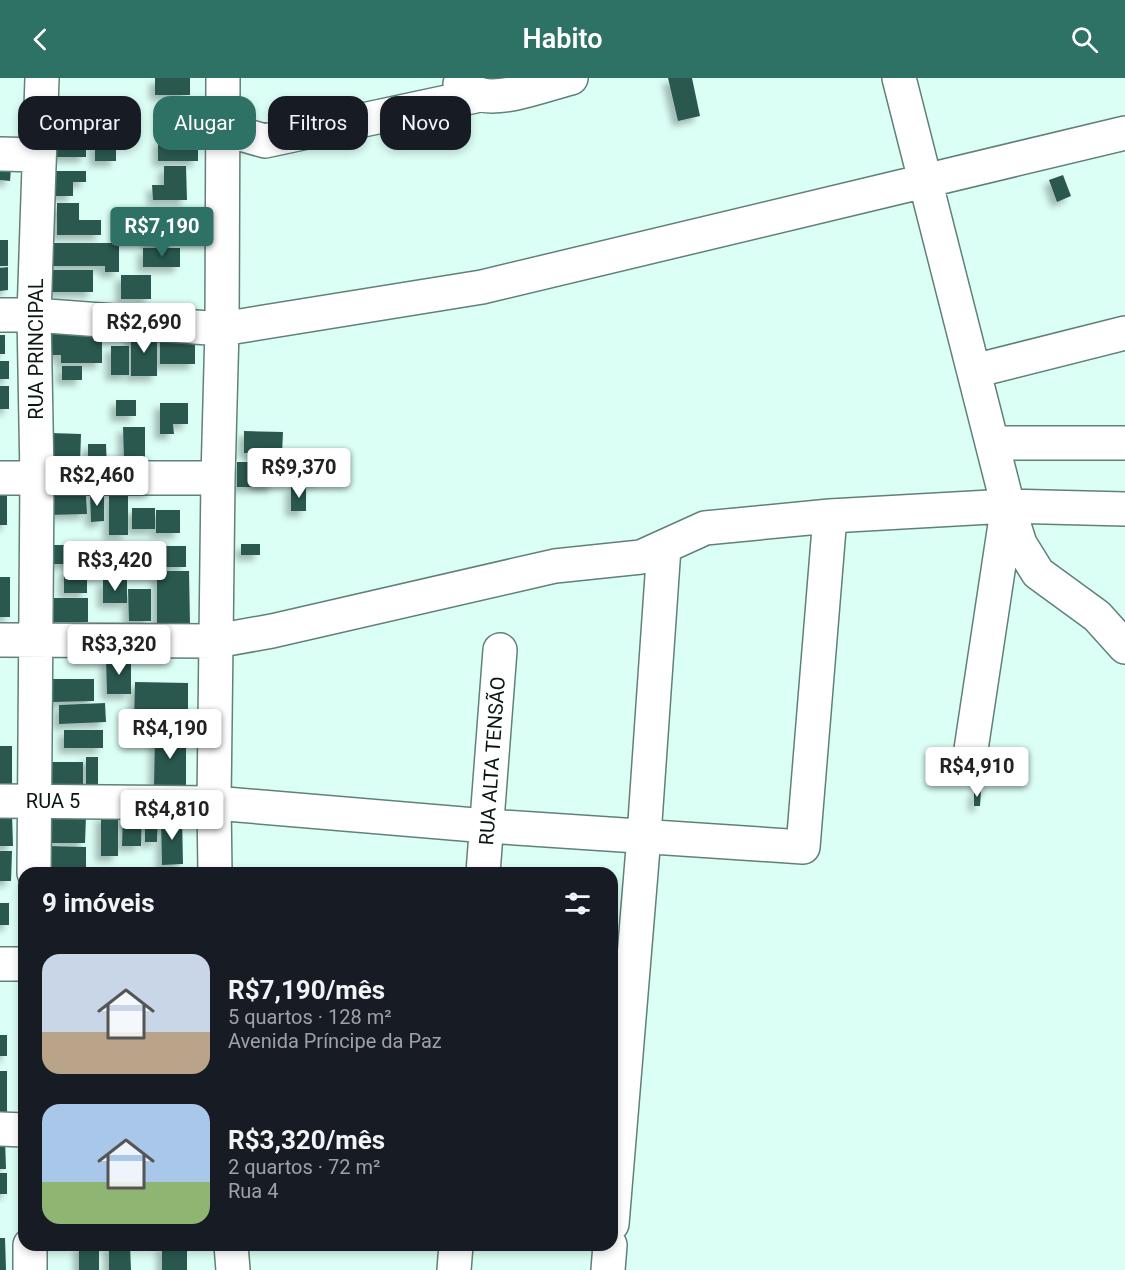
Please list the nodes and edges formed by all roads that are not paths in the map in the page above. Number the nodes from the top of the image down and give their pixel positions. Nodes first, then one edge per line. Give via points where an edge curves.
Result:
1 (42, 78) edge
2 (223, 78) edge
3 (451, 78) edge
4 (571, 78) edge
5 (899, 78) edge
6 (480, 95) junction
7 (223, 96) edge
8 (1125, 133) edge
9 (256, 138) edge
10 (223, 150) edge
11 (0, 154) edge
12 (39, 155) junction
13 (925, 181) junction
14 (0, 315) edge
15 (34, 315) junction
16 (222, 329) junction
17 (1125, 333) edge
18 (974, 371) junction
19 (992, 443) junction
20 (1125, 443) edge
21 (0, 478) edge
22 (37, 478) junction
23 (218, 478) junction
24 (1008, 506) junction
25 (1125, 509) edge
26 (830, 516) junction
27 (664, 547) junction
28 (0, 640) edge
29 (36, 640) junction
30 (216, 641) junction
31 (1125, 647) edge
32 (500, 650) dead end
33 (970, 756) dead end
34 (0, 801) edge
35 (36, 801) junction
36 (214, 803) junction
37 (487, 826) junction
38 (644, 836) junction
39 (34, 867) edge
40 (215, 867) edge
41 (484, 867) edge
42 (0, 964) edge
43 (18, 964) edge
44 (0, 1130) edge
45 (18, 1130) edge
46 (618, 1151) edge
47 (30, 1251) edge
48 (231, 1251) edge
49 (456, 1251) edge
50 (610, 1251) edge
51 (30, 1270) edge
52 (233, 1270) edge
53 (454, 1270) edge
54 (608, 1270) edge

1 - 12 street, RUA PRINCIPAL
2 - 7 street
3 - 6 street
4 - 6 street via 505,95
5 - 13 street
6 - 9 street via 265,141
8 - 13 street
10 - 16 street
11 - 12 street
12 - 15 street, RUA PRINCIPAL
13 - 16 street via 482,287
13 - 18 street
14 - 15 street
15 - 16 street
15 - 22 street, RUA PRINCIPAL
16 - 23 street
17 - 18 street
18 - 19 street
19 - 20 street
19 - 24 street
21 - 22 street
22 - 23 street
22 - 29 street, RUA PRINCIPAL
23 - 30 street
24 - 25 street
24 - 26 street
24 - 31 street via 1020,544 1038,573 1097,616
24 - 33 street
26 - 27 street via 705,528
26 - 38 street, RUA 5 via 803,847
27 - 30 street via 640,557 555,566
27 - 38 street
28 - 29 street
29 - 30 street
29 - 35 street, RUA PRINCIPAL
30 - 36 street
32 - 37 street, RUA ALTA TENSÃO
34 - 35 street, RUA 5
35 - 36 street, RUA 5
35 - 39 street, RUA PRINCIPAL
36 - 37 street, RUA 5
36 - 40 street
37 - 38 street, RUA 5
37 - 41 street, RUA ALTA TENSÃO
38 - 46 street
42 - 43 street
44 - 45 street
47 - 51 street
48 - 52 street
49 - 53 street
50 - 54 street

